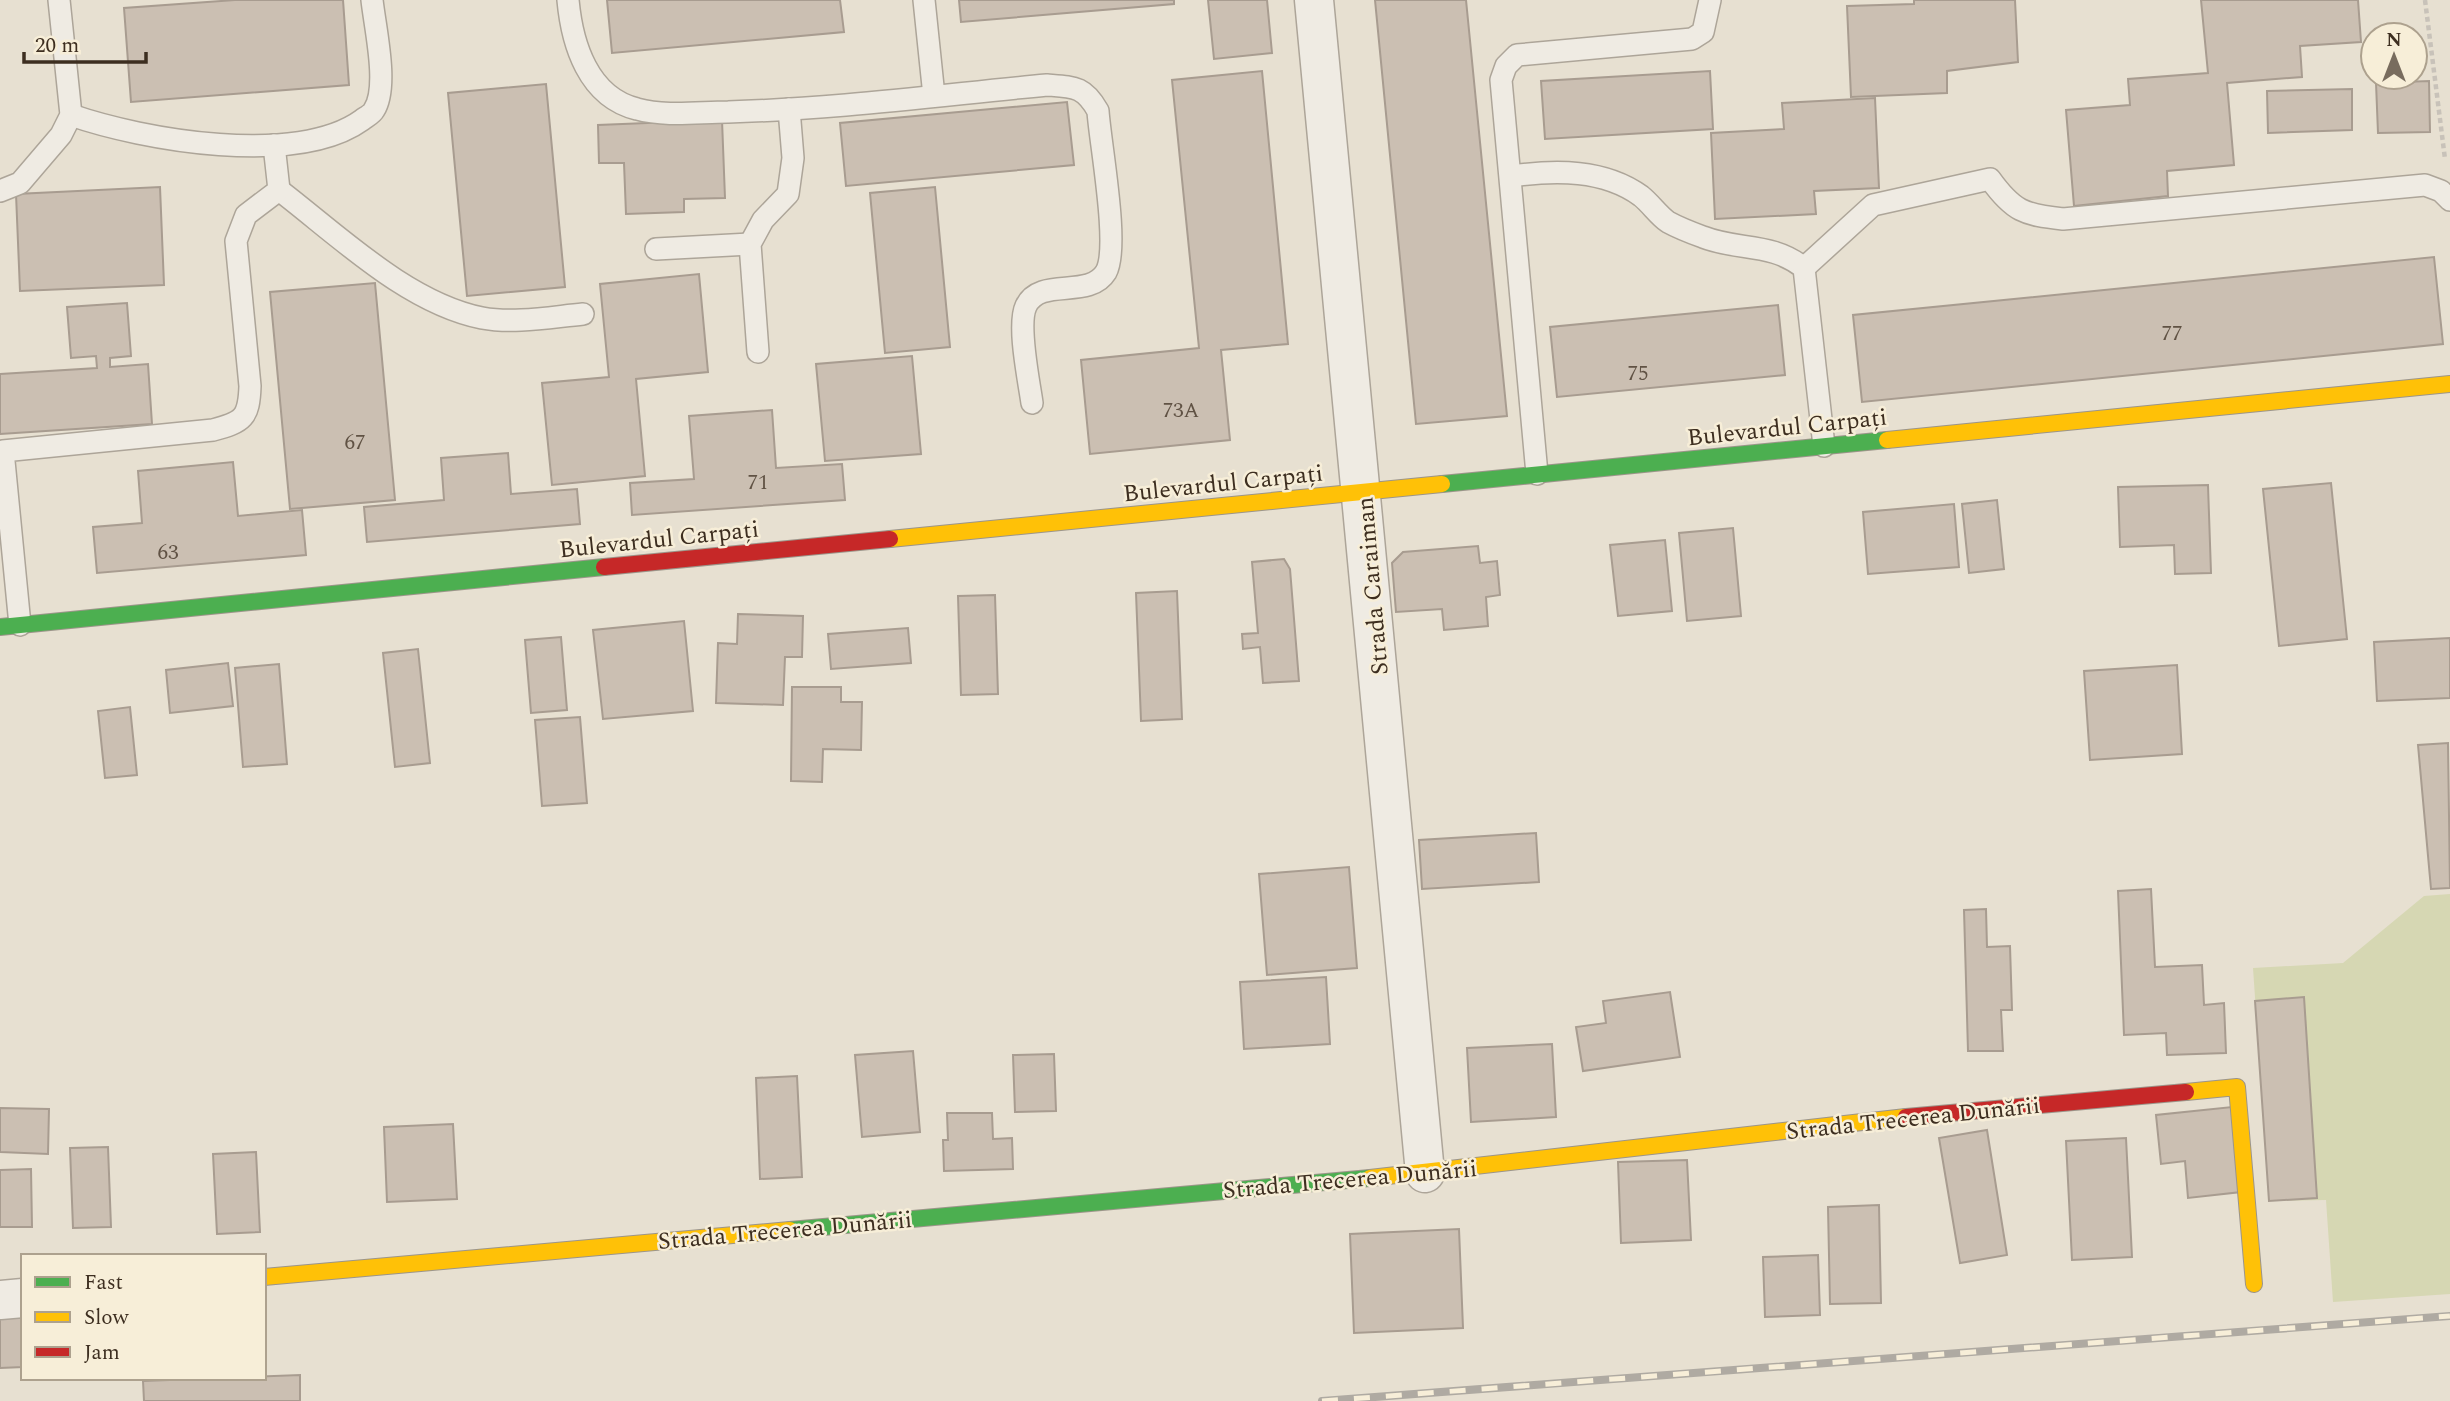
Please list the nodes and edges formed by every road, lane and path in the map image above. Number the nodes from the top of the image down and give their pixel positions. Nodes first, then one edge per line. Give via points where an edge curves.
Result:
1 (59, 0) edge
2 (372, 0) edge
3 (568, 0) edge
4 (924, 0) edge
5 (1314, 0) edge
6 (1710, 0) edge
7 (2425, 0) edge
8 (934, 96) junction
9 (789, 109) junction
10 (71, 116) junction
11 (274, 145) junction
12 (2447, 171) dead end
13 (1512, 176) junction
14 (279, 190) junction
15 (0, 191) edge
16 (2450, 200) edge
17 (750, 244) junction
18 (656, 249) dead end
19 (1804, 268) junction
20 (583, 314) dead end
21 (758, 352) dead end
22 (2450, 383) edge
23 (1031, 403) dead end
24 (1824, 446) junction
25 (2, 451) edge
26 (1537, 474) junction
27 (1363, 492) junction
28 (10, 626) edge
29 (1425, 1173) junction
30 (266, 1277) edge
31 (2254, 1284) dead end
32 (21, 1298) edge
33 (0, 1300) edge

1 - 10 lane
2 - 11 lane via 382,90 374,111 327,138
3 - 9 lane via 574,44 587,72 609,94 636,109 673,113
4 - 8 lane
5 - 27 street, Strada Caraiman
6 - 13 lane via 1703,32 1692,39 1517,55 1501,80
7 - 12 path
8 - 9 lane
8 - 23 lane via 1047,85 1073,87 1088,94 1098,111 1111,231 1107,270 1094,285 1038,293 1026,306
9 - 17 lane via 793,158 788,194
10 - 11 lane via 107,128 177,139
10 - 15 lane via 61,135 20,183
11 - 14 lane
13 - 19 lane via 1578,173 1614,182 1677,226 1706,238 1788,255
13 - 26 lane
14 - 20 lane via 400,282 438,303 482,318 520,320
14 - 25 lane via 246,215 236,241 250,386 249,409 237,424
16 - 19 lane via 2425,185 2063,219 2032,216 2008,204 1990,179 1873,205
17 - 18 lane
17 - 21 lane
19 - 24 lane
22 - 24 main road, Bulevardul Carpați
24 - 26 main road, Bulevardul Carpați
25 - 28 lane
26 - 27 main road, Bulevardul Carpați
27 - 28 main road, Bulevardul Carpați
27 - 29 street, Strada Caraiman
29 - 30 main road, Strada Trecerea Dunării
29 - 31 main road, Strada Trecerea Dunării via 1850,1122 2237,1087
32 - 33 street

